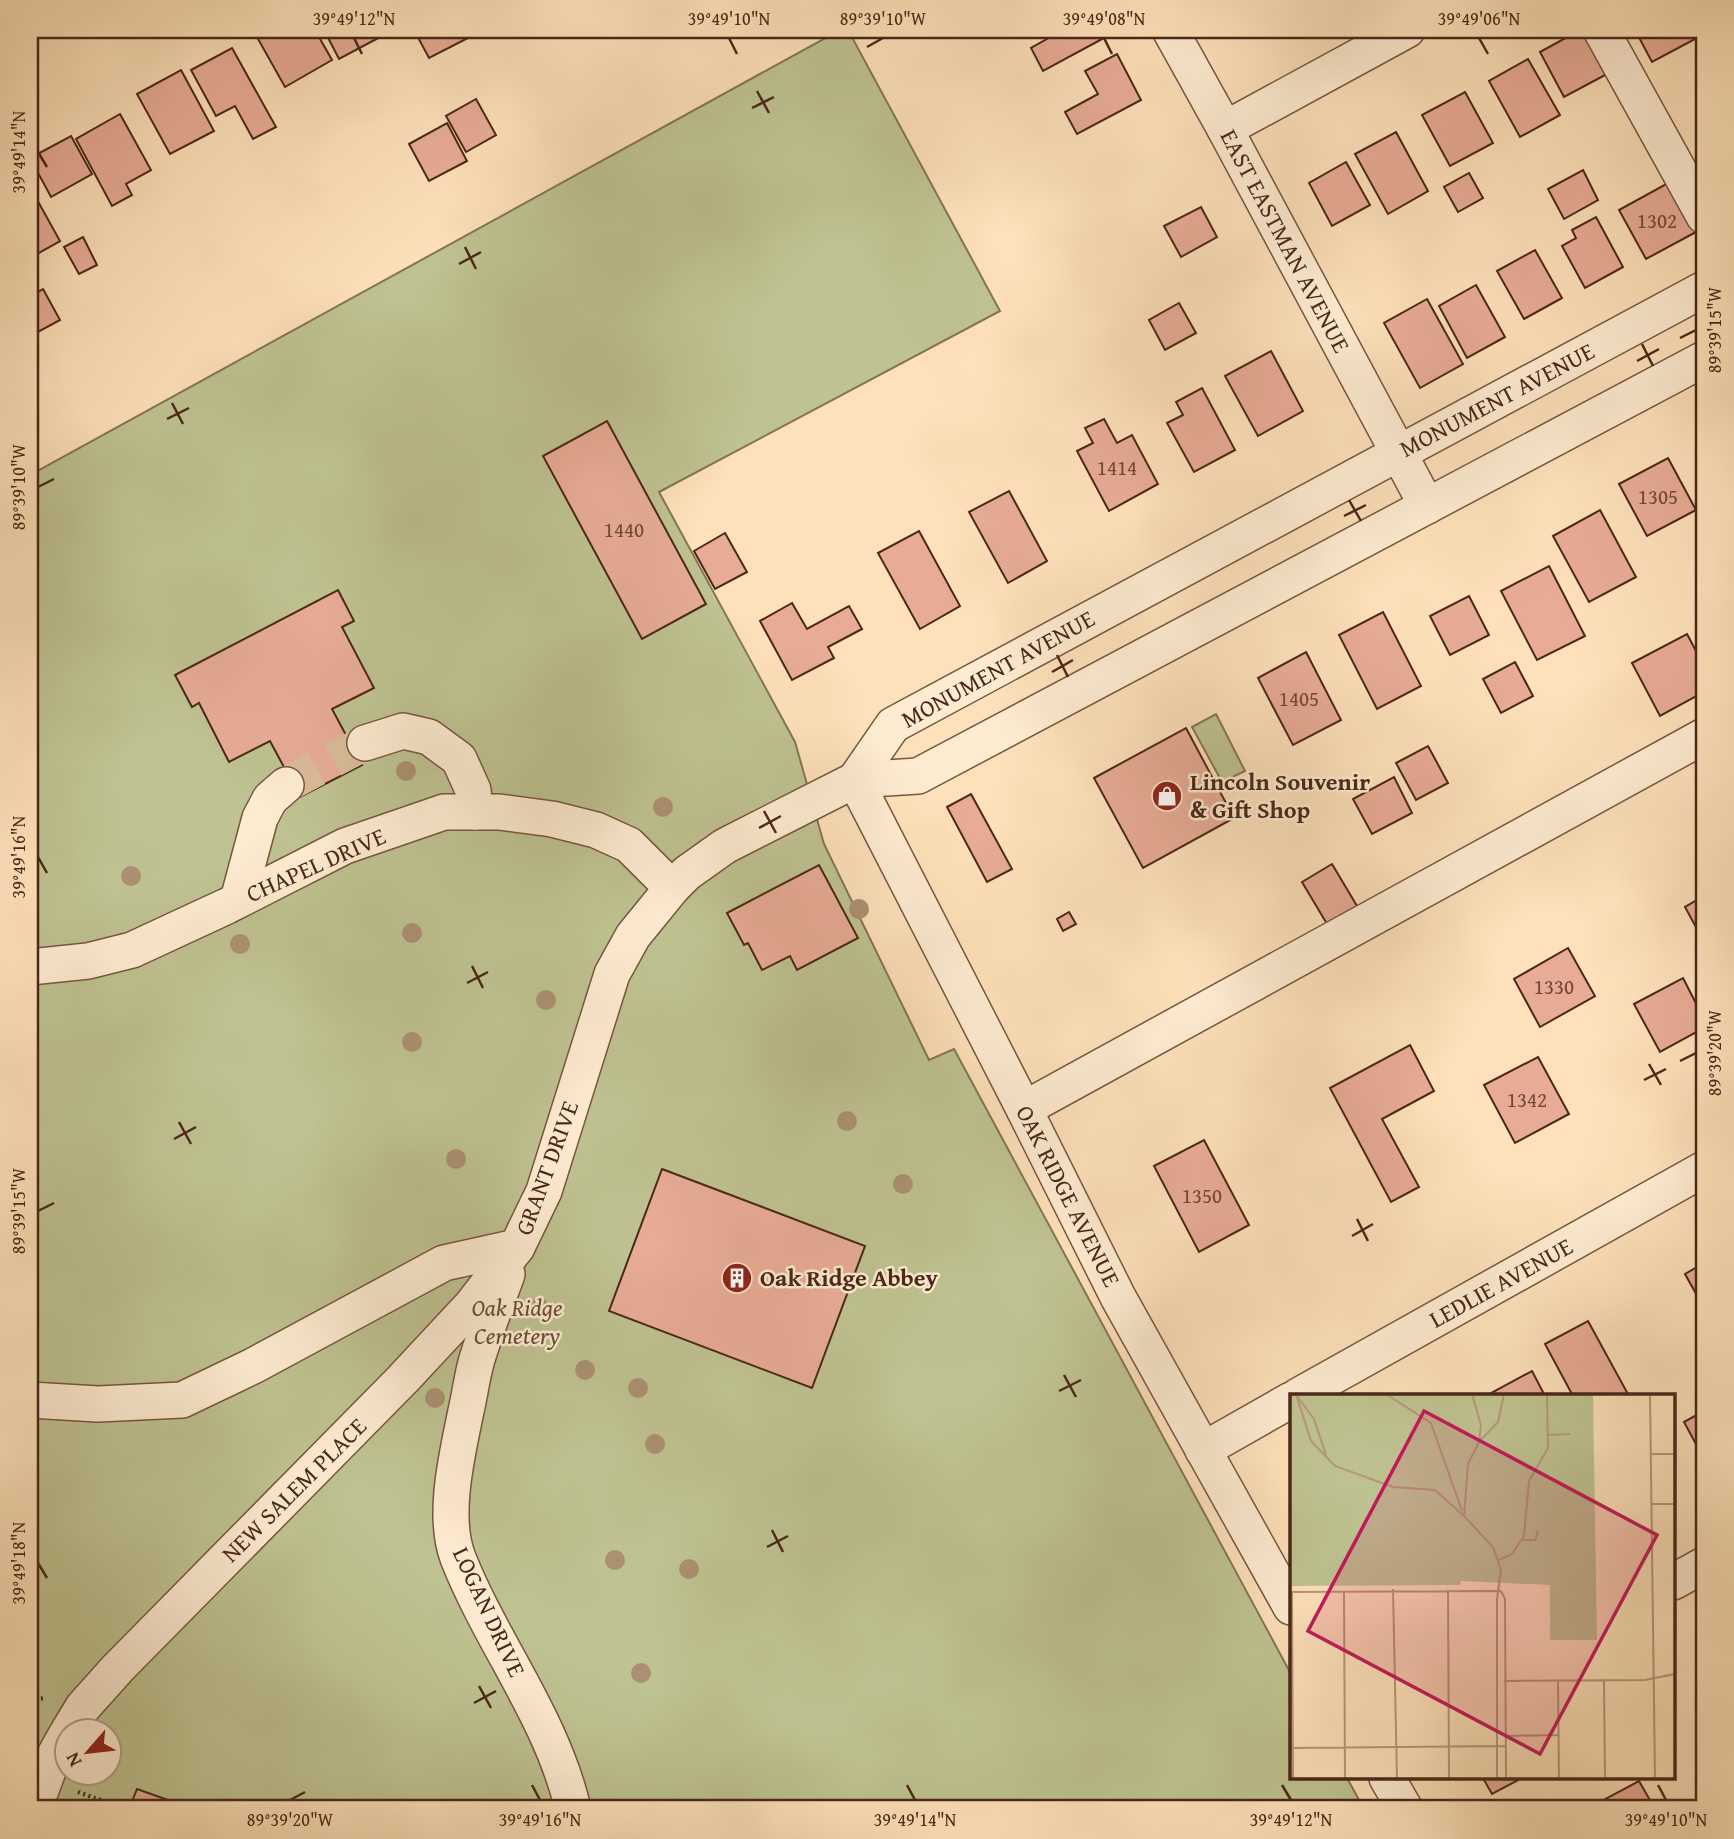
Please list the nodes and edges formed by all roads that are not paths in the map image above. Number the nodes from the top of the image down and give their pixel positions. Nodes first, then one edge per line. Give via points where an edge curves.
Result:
1 (1170, 30) edge
2 (1407, 30) edge
3 (1601, 30) edge
4 (1225, 129) junction
5 (1704, 216) edge
6 (1704, 289) edge
7 (1704, 359) edge
8 (1398, 452) junction
9 (1427, 506) junction
10 (1704, 736) edge
11 (365, 743) tunnel mouth
12 (855, 780) junction
13 (286, 785) tunnel mouth
14 (475, 812) junction
15 (672, 888) junction
16 (238, 900) junction
17 (30, 967) edge
18 (1024, 1109) junction
19 (1704, 1169) edge
20 (517, 1247) junction
21 (1302, 1394) edge
22 (30, 1400) edge
23 (1290, 1401) edge
24 (1203, 1450) junction
25 (1704, 1565) edge
26 (1674, 1581) edge
27 (1290, 1605) edge
28 (78, 1716) edge
29 (52, 1760) edge
30 (1388, 1780) edge
31 (39, 1794) edge
32 (573, 1809) edge
33 (1405, 1809) edge

1 - 4 street, EAST EASTMAN AVENUE
2 - 4 street
3 - 5 street
4 - 8 street, EAST EASTMAN AVENUE
6 - 8 street, MONUMENT AVENUE
7 - 9 street
8 - 9 street, EAST EASTMAN AVENUE
8 - 12 street, MONUMENT AVENUE via 893,725
9 - 12 street via 918,776
10 - 18 street
11 - 14 street via 403,731 429,737 459,759 473,790
12 - 15 street, GRANT DRIVE via 725,846
12 - 18 street, OAK RIDGE AVENUE
13 - 16 street via 270,799 260,818
14 - 15 street, CHAPEL DRIVE via 552,819 596,830 629,845
14 - 16 street, CHAPEL DRIVE via 444,812 345,846
15 - 20 street, GRANT DRIVE via 634,936 612,974 544,1191
16 - 17 street, CHAPEL DRIVE via 132,950 88,961
18 - 24 street, OAK RIDGE AVENUE via 1118,1297
19 - 21 street, LEDLIE AVENUE
20 - 22 street, GRANT DRIVE via 444,1263 182,1400 98,1404
20 - 28 street, NEW SALEM PLACE via 403,1380 118,1668
20 - 32 street, LOGAN DRIVE via 476,1362 450,1514 457,1556 534,1704 567,1782
23 - 24 street
24 - 27 street, OAK RIDGE AVENUE
25 - 26 street
29 - 31 street
30 - 33 street

